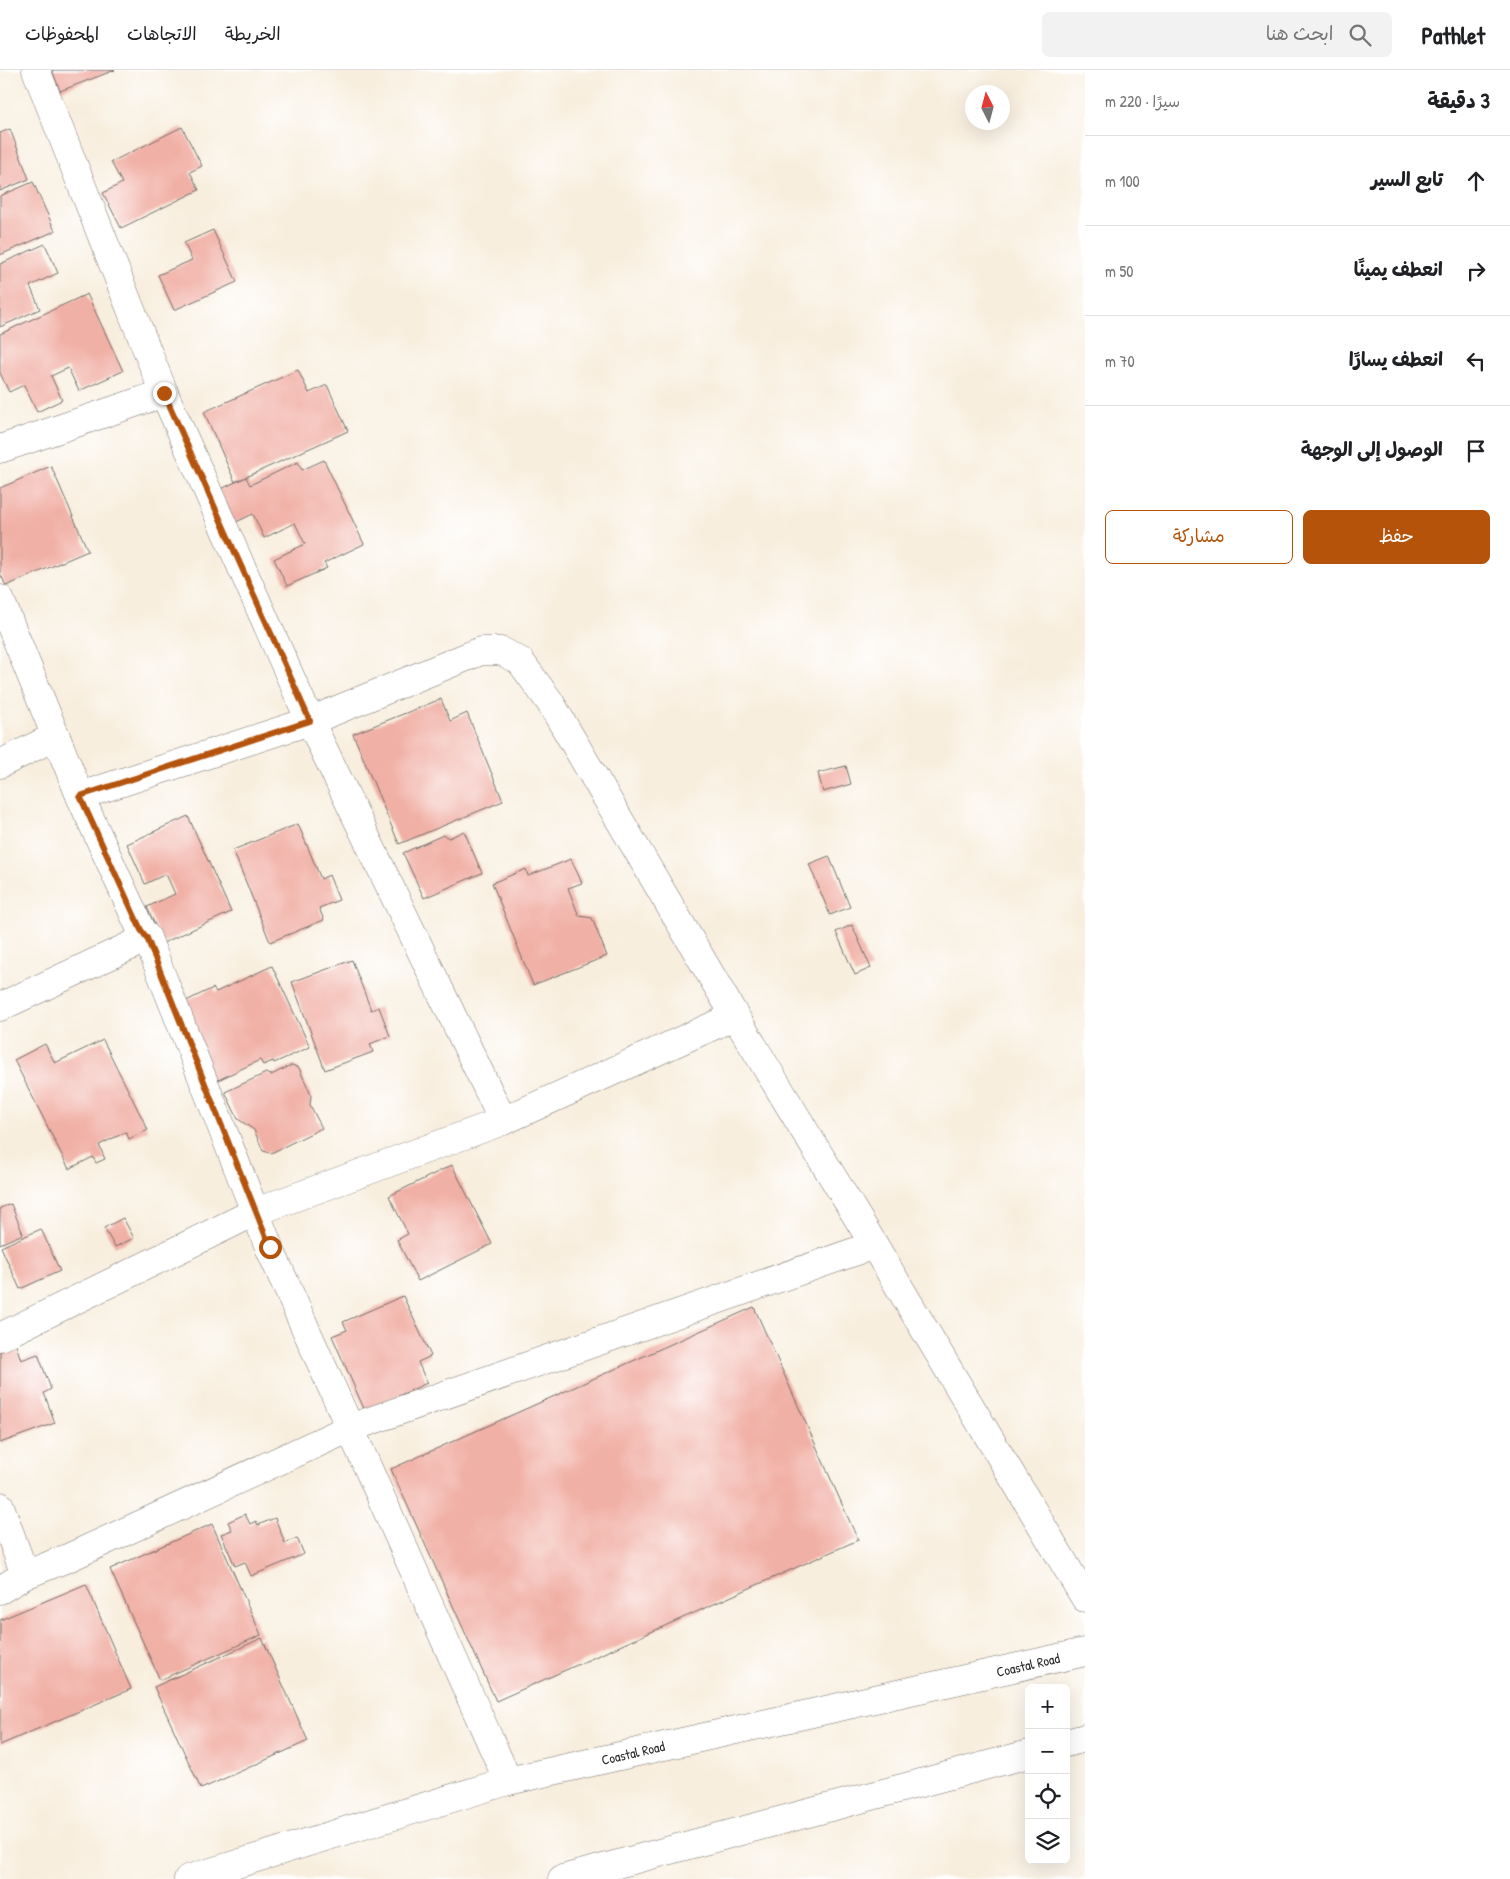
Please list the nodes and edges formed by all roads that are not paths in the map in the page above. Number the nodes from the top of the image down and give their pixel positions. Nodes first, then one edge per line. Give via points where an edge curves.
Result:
1 (36, 70) edge
2 (164, 393) junction
3 (0, 449) edge
4 (0, 599) edge
5 (310, 721) junction
6 (56, 736) junction
7 (0, 764) edge
8 (80, 796) junction
9 (147, 938) junction
10 (0, 1007) edge
11 (735, 1016) junction
12 (503, 1122) junction
13 (255, 1212) junction
14 (874, 1245) junction
15 (0, 1337) edge
16 (350, 1428) junction
17 (0, 1506) edge
18 (25, 1575) junction
19 (0, 1590) edge
20 (1085, 1598) edge
21 (1085, 1652) edge
22 (1085, 1738) edge
23 (1070, 1743) edge
24 (1025, 1755) edge
25 (508, 1781) junction
26 (188, 1879) edge
27 (562, 1879) edge

1 - 2 main road
2 - 3 main road
2 - 5 main road
4 - 6 main road
5 - 8 main road
5 - 11 main road via 481,652 501,651 520,662 550,702
5 - 12 main road
6 - 7 main road
6 - 8 main road
8 - 9 main road
9 - 10 main road
9 - 13 main road
11 - 12 main road
11 - 14 main road
12 - 13 main road
13 - 15 main road
13 - 16 main road
14 - 16 main road
14 - 20 main road
16 - 18 main road
16 - 25 main road
17 - 18 main road
18 - 19 main road
21 - 25 main road, Coastal Road
22 - 23 main road
24 - 27 main road
25 - 26 main road, Coastal Road

